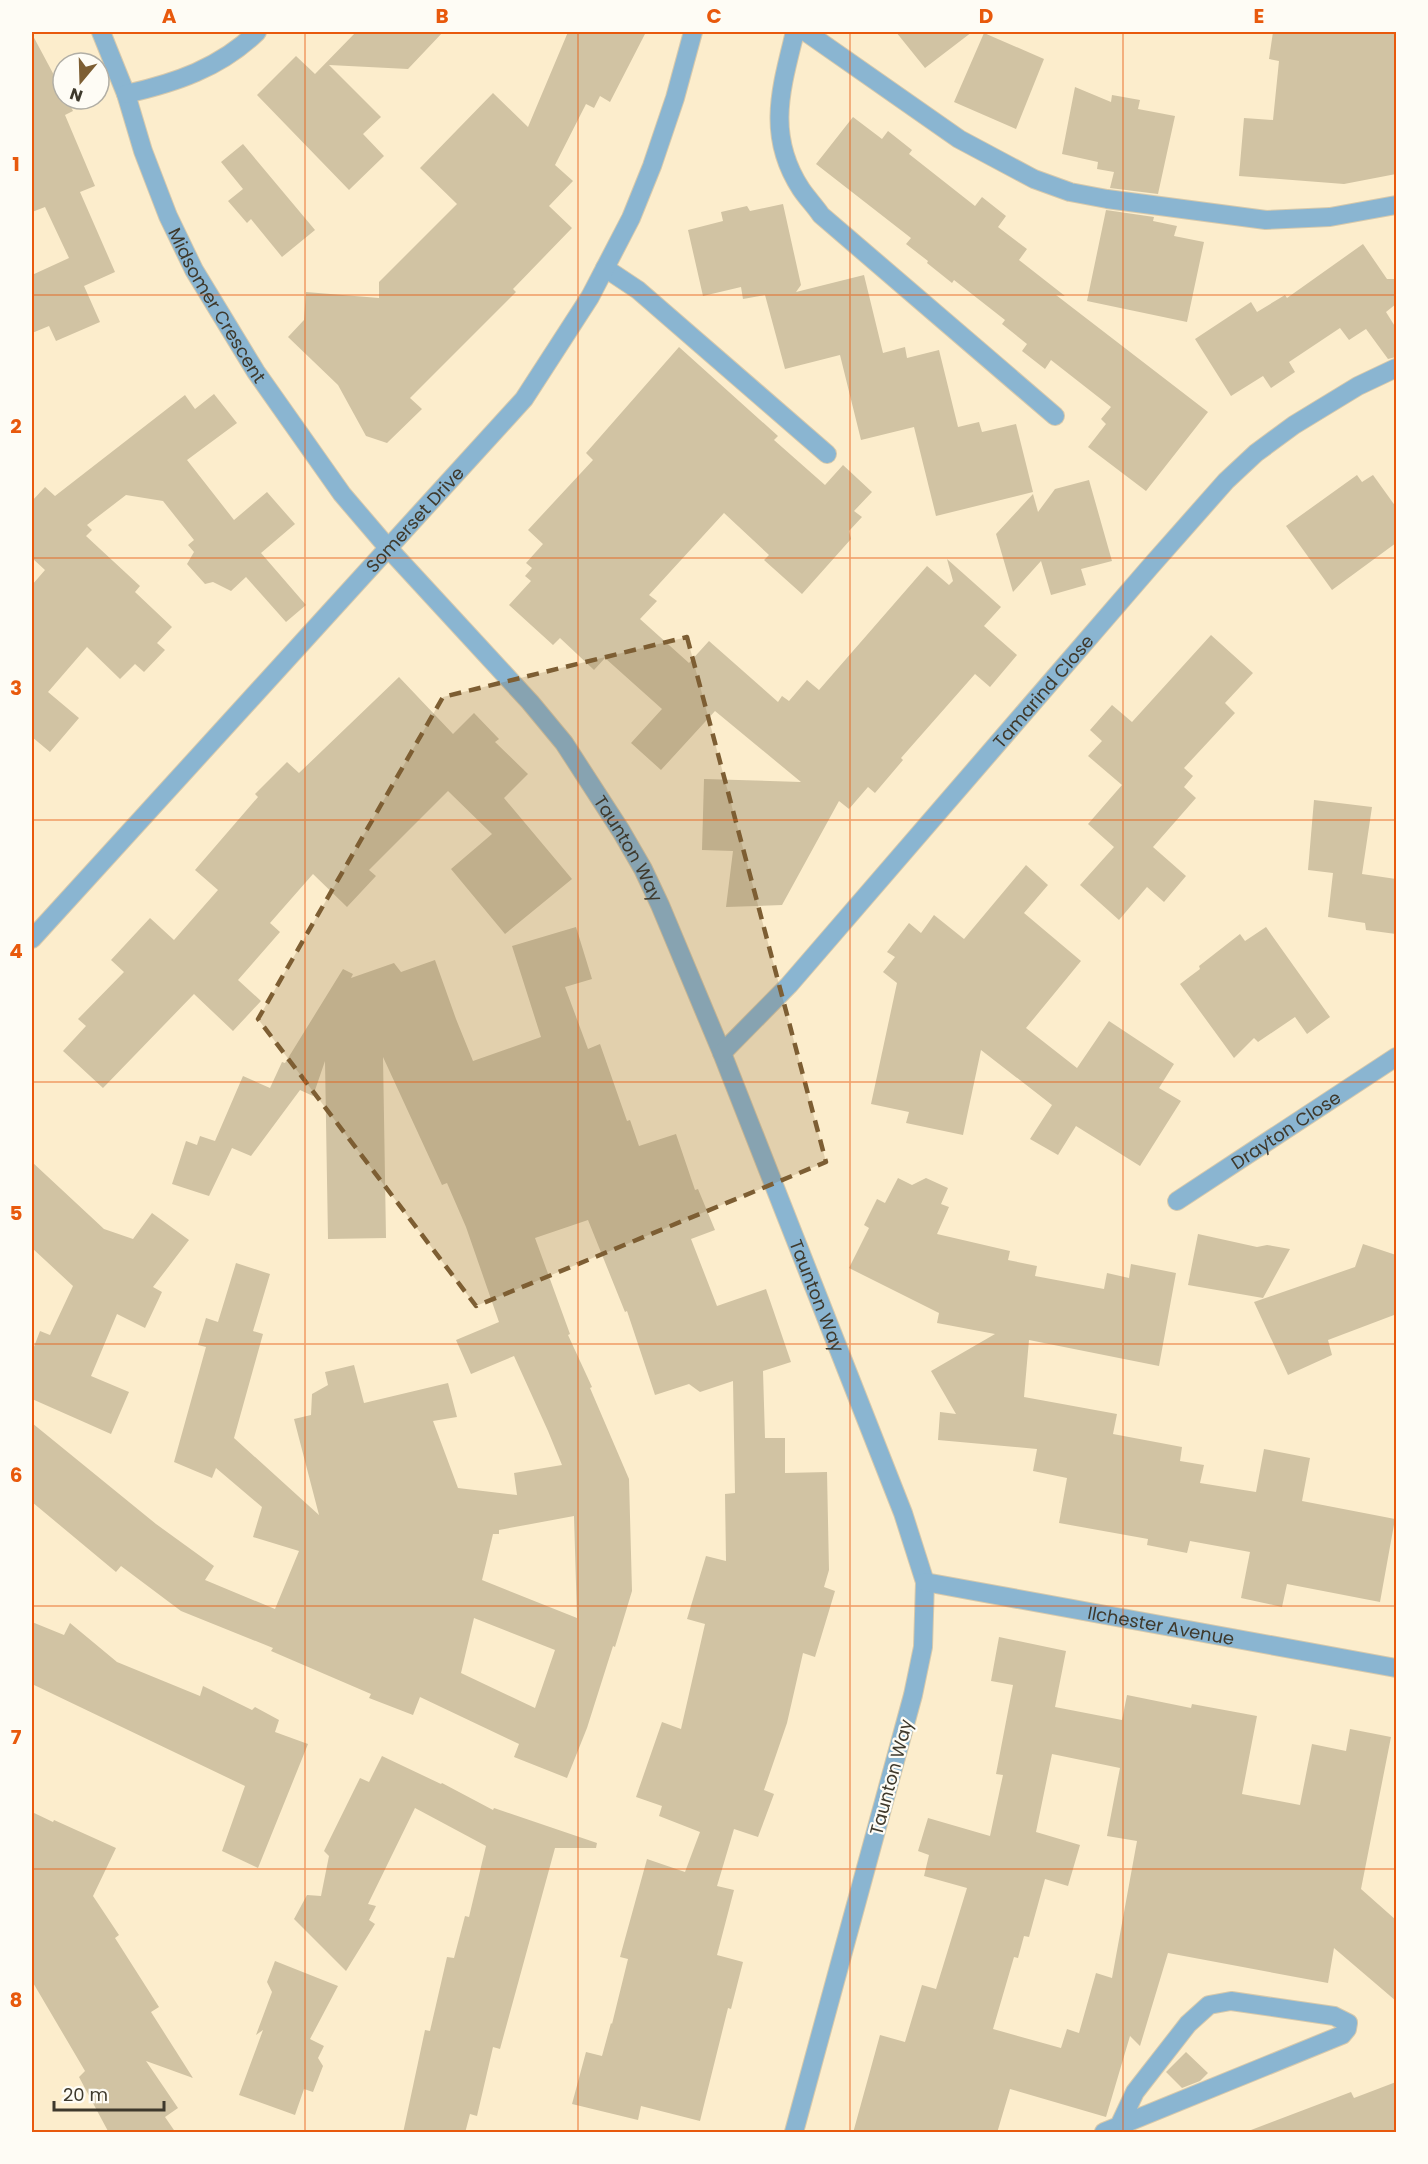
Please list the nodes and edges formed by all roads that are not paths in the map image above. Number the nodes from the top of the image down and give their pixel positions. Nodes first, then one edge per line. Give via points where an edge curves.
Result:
1 (100, 32) edge
2 (257, 32) edge
3 (693, 32) edge
4 (795, 32) edge
5 (806, 32) edge
6 (126, 94) junction
7 (1396, 205) edge
8 (605, 268) junction
9 (1396, 368) edge
10 (1055, 416) dead end
11 (827, 454) dead end
12 (388, 549) junction
13 (32, 939) edge
14 (722, 1053) junction
15 (1396, 1057) edge
16 (1177, 1201) dead end
17 (925, 1582) junction
18 (1396, 1668) edge
19 (1111, 2129) edge
20 (794, 2133) edge

1 - 6 street, Midsomer Crescent
2 - 6 street via 228,56 198,73
3 - 8 street, Somerset Drive via 652,166
4 - 10 street via 779,119 780,141 801,189 821,215
5 - 7 street via 959,139 1034,179 1070,192 1266,220 1330,217
6 - 12 street, Midsomer Crescent via 168,216 194,270 275,400 342,494
8 - 11 street via 653,302
8 - 12 street, Somerset Drive via 524,399
9 - 14 street, Tamarind Close via 1294,425 1226,482 805,967
12 - 13 street, Somerset Drive
12 - 14 street, Taunton Way via 564,743 643,870
14 - 17 street, Taunton Way via 903,1513
15 - 16 street, Drayton Close
17 - 18 street, Ilchester Avenue
17 - 20 street, Taunton Way via 923,1647 913,1695
19 - 19 street via 1342,2035 1348,2023 1334,2016 1231,2001 1209,2005 1188,2024

